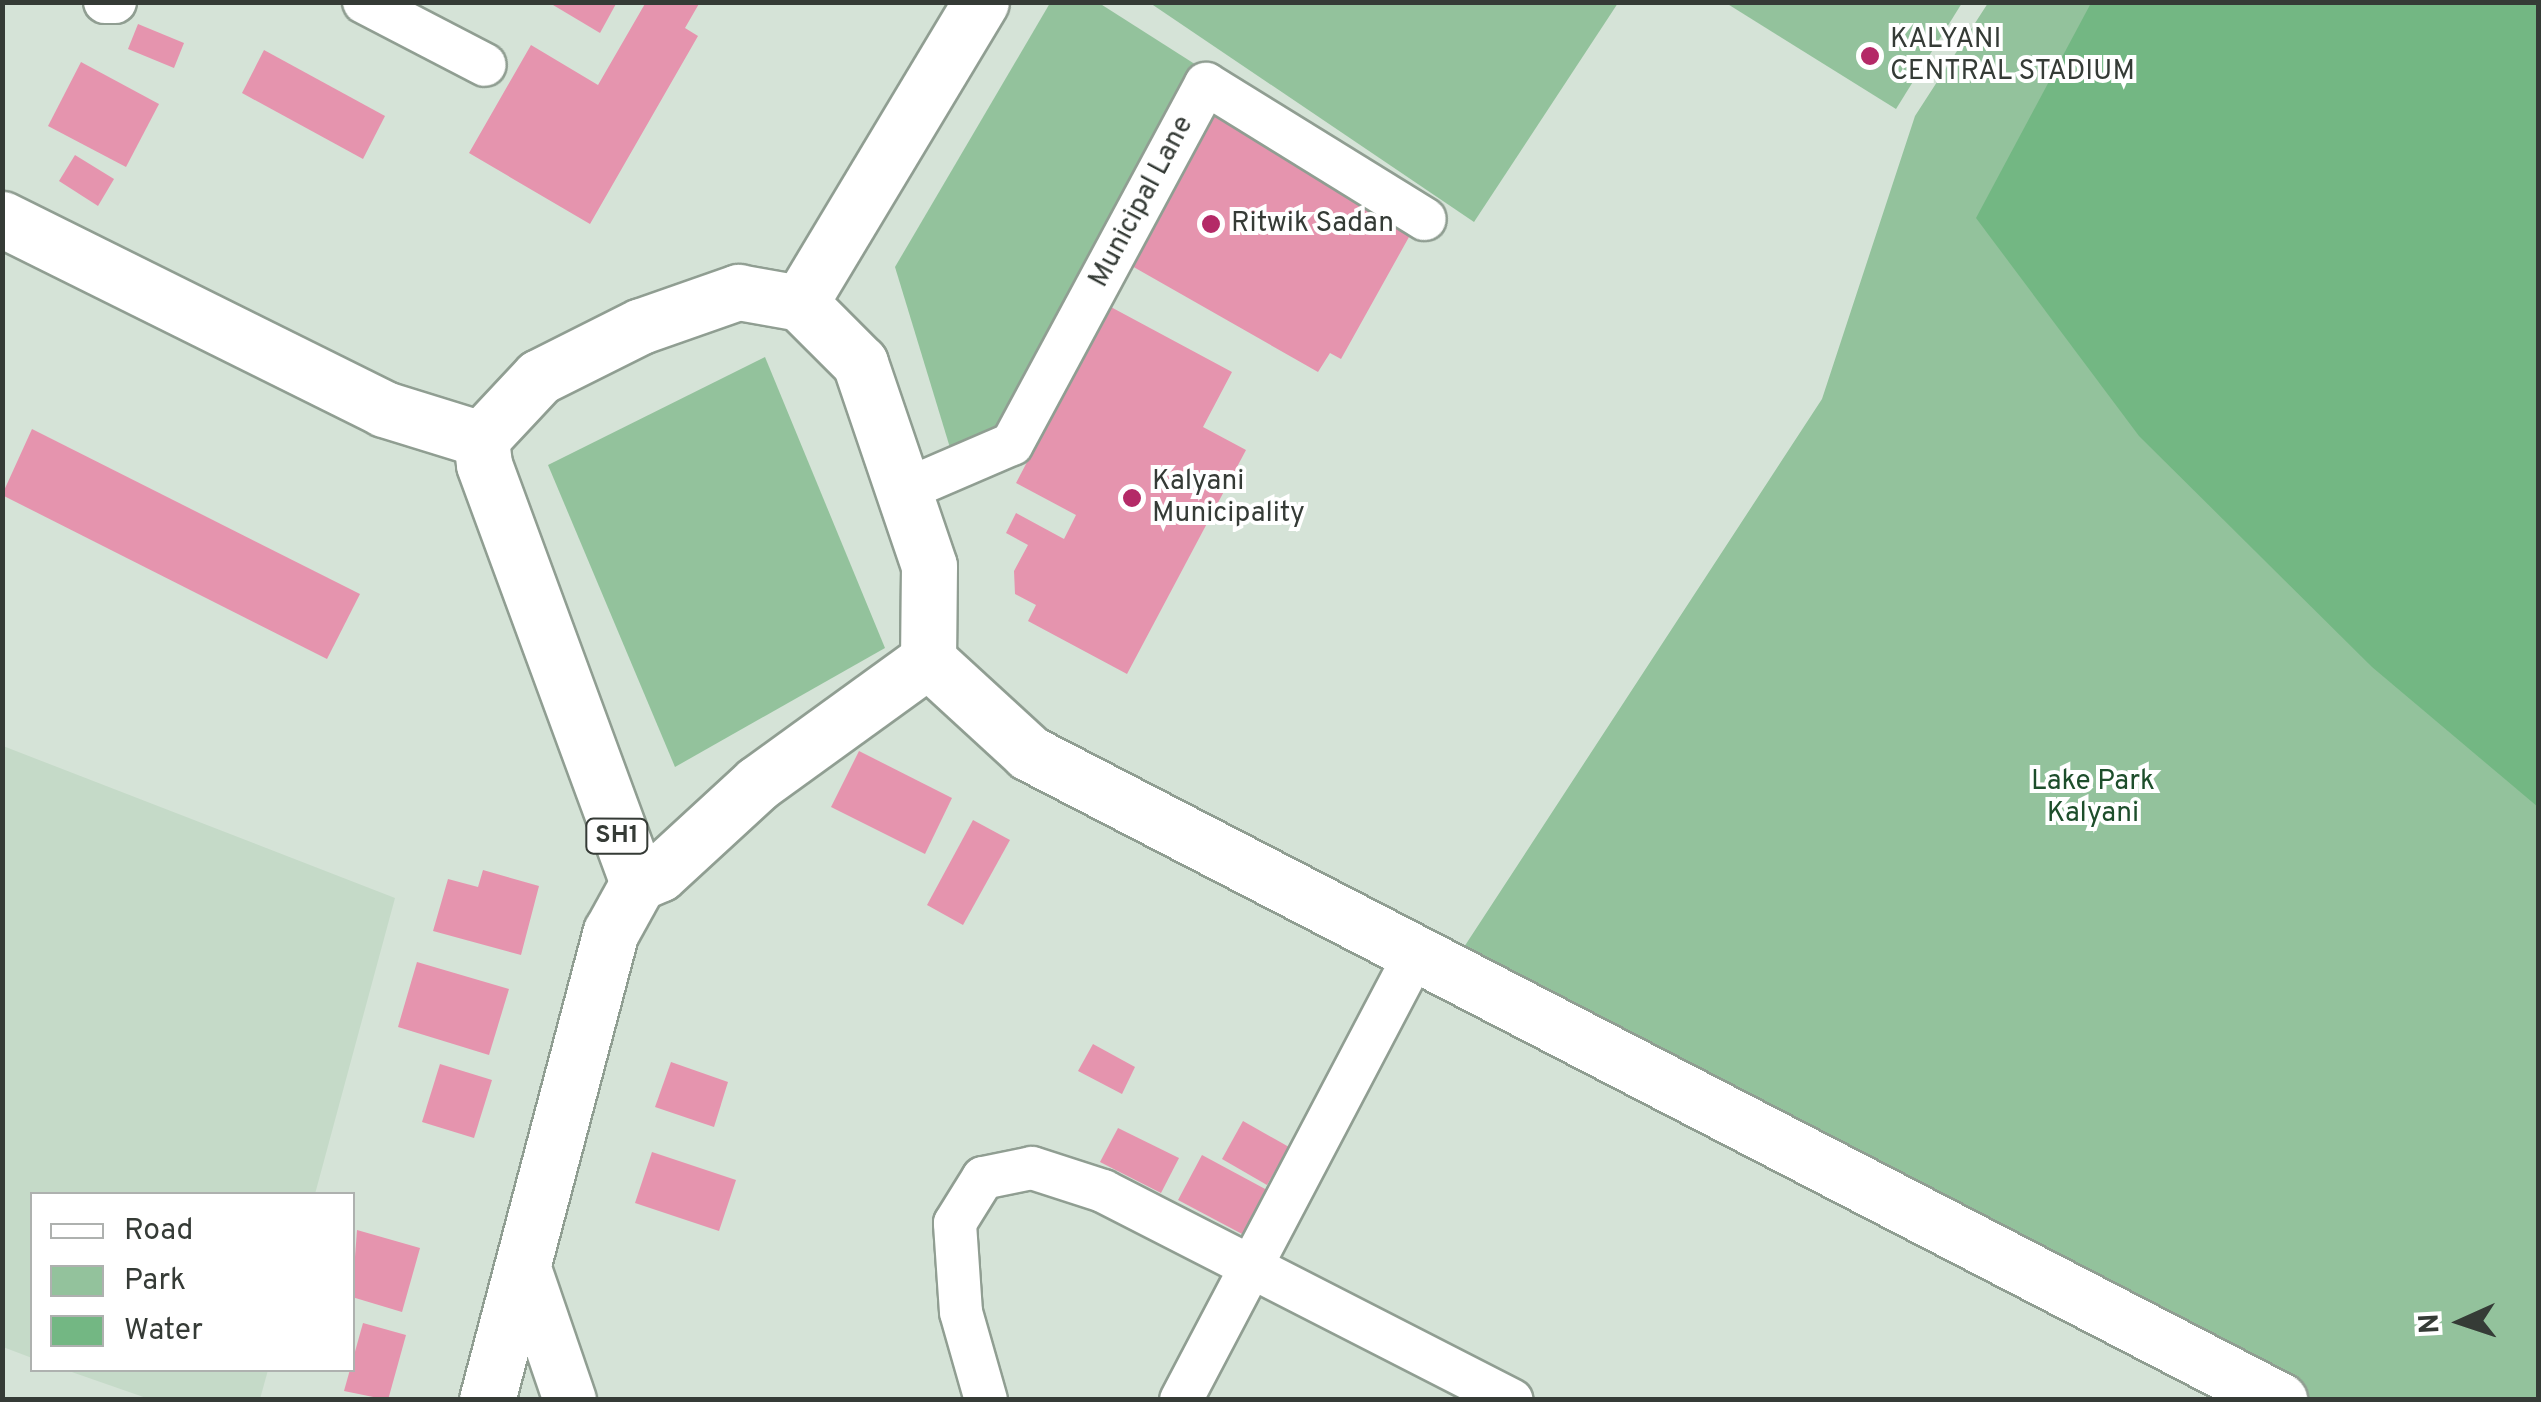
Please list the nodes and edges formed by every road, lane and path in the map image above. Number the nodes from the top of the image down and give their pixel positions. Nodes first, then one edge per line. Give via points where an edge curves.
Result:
1 (105, 2) edge
2 (115, 2) edge
3 (364, 2) edge
4 (981, 2) edge
5 (484, 65) dead end
6 (2, 219) edge
7 (1424, 220) dead end
8 (800, 303) junction
9 (481, 438) junction
10 (905, 490) junction
11 (928, 660) junction
12 (638, 883) junction
13 (1416, 953) junction
14 (523, 1263) junction
15 (1253, 1264) junction
16 (487, 1400) edge
17 (570, 1400) edge
18 (986, 1400) edge
19 (1181, 1400) edge
20 (1512, 1400) edge
21 (2279, 1400) edge

1 - 2 street
3 - 5 street
4 - 8 main road
6 - 9 main road via 384,409
7 - 10 street, Municipal Lane via 1206,84 1012,444
8 - 9 main road via 738,292 641,326 539,377
8 - 10 main road via 860,363
9 - 12 main road, SH1 via 491,482
10 - 11 main road via 928,566
11 - 12 main road, SH1 via 758,784 659,874
11 - 13 main road via 1029,753
12 - 14 main road, SH1 via 611,932
13 - 15 street
13 - 21 main road
14 - 16 main road, SH1
14 - 17 street
15 - 18 street via 1103,1191 1032,1168 983,1178 955,1222 954,1261
15 - 19 street
15 - 20 street

